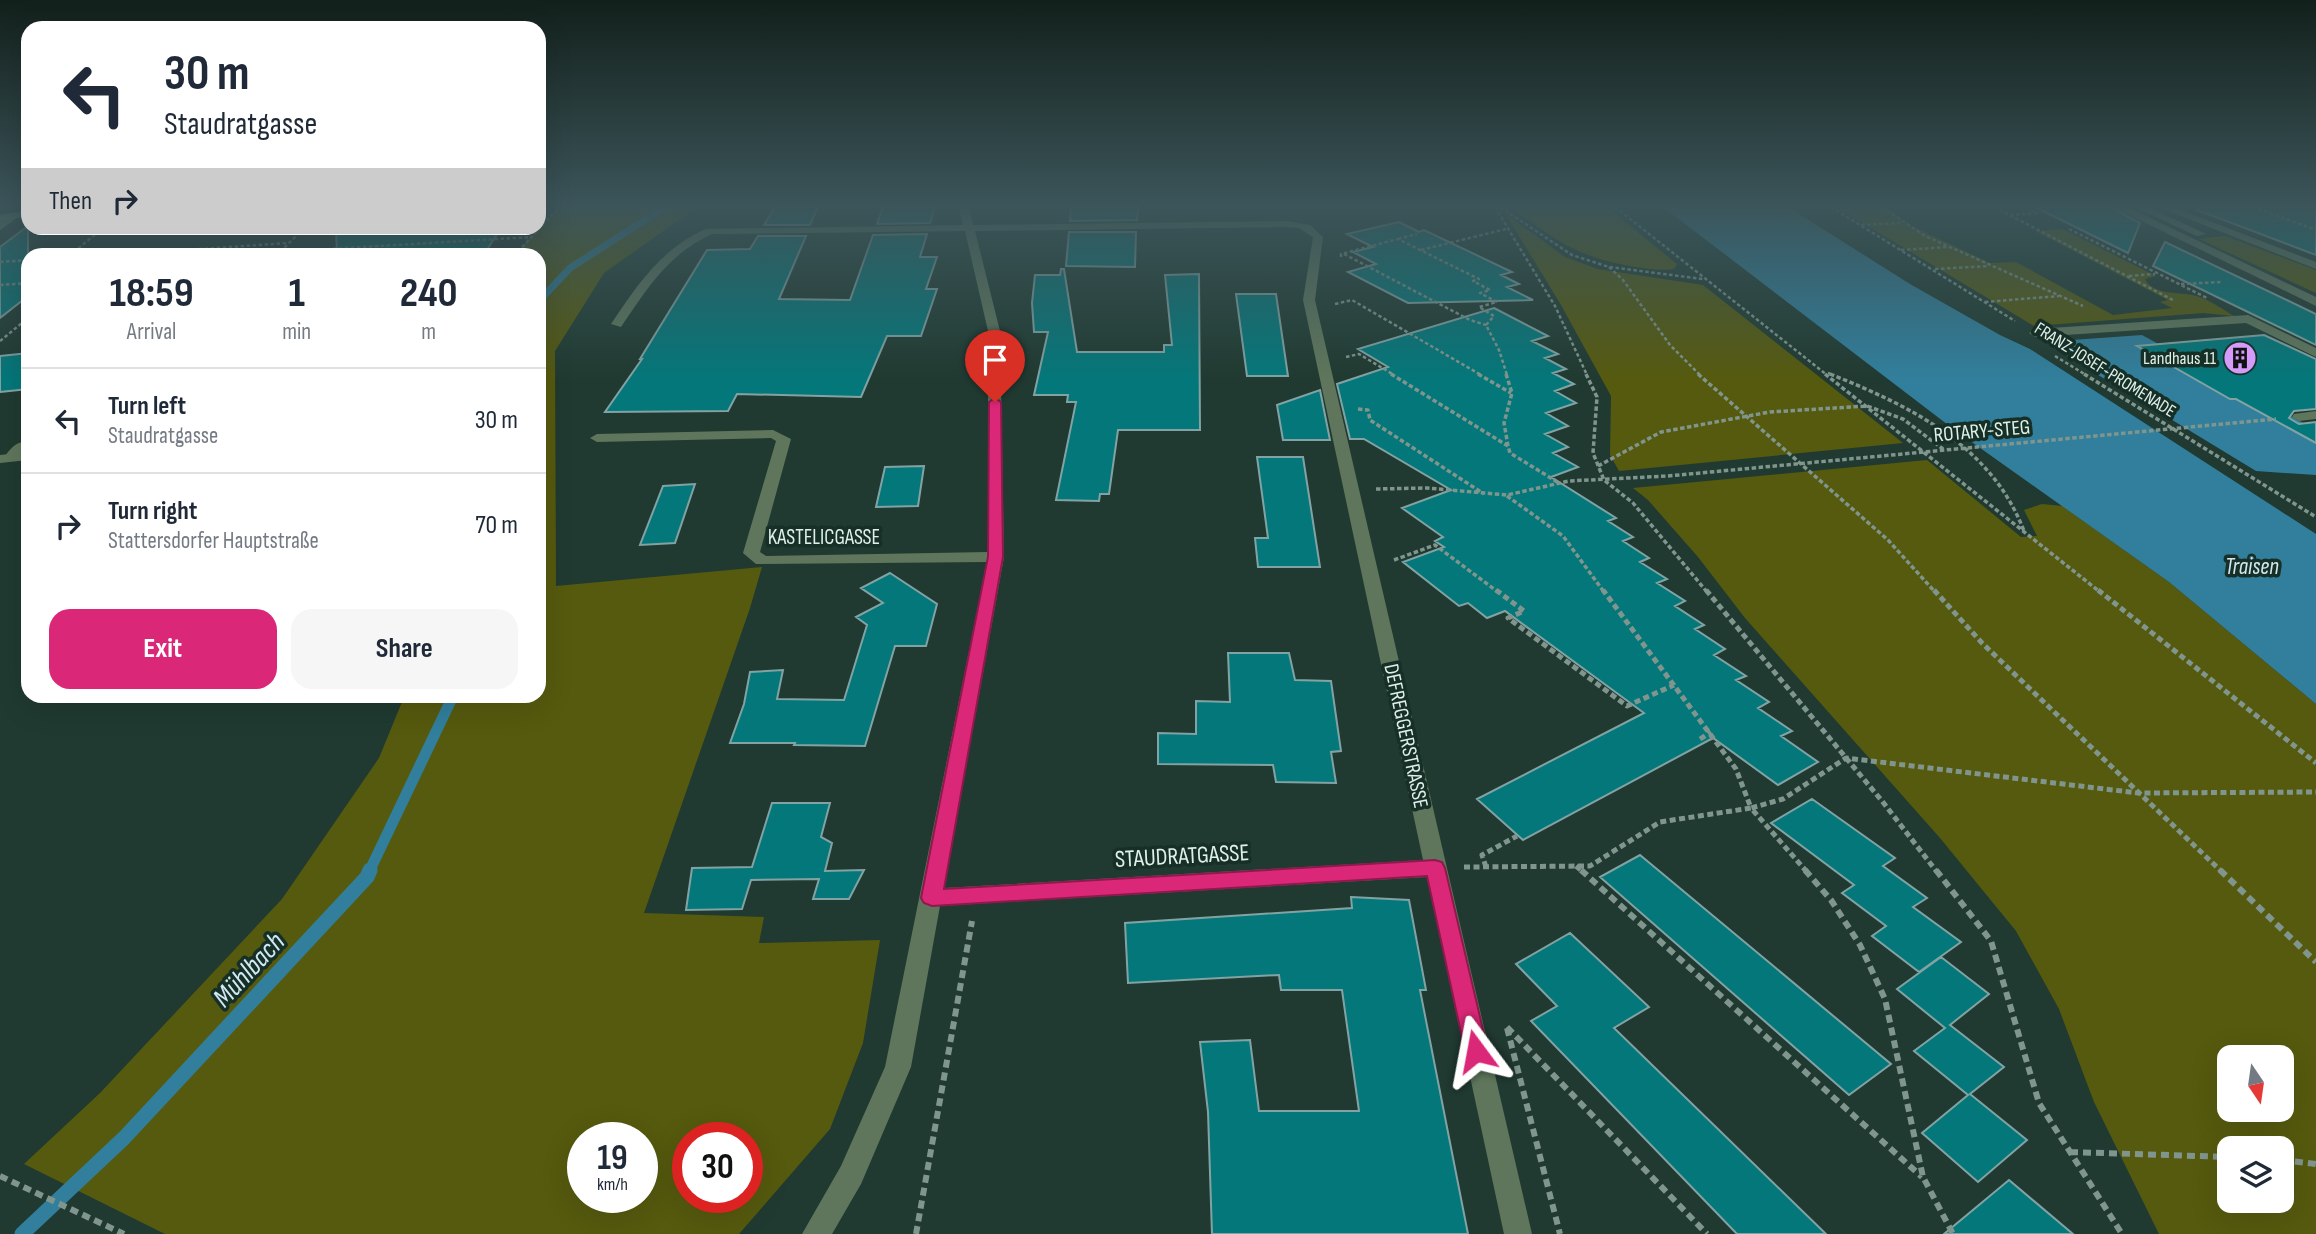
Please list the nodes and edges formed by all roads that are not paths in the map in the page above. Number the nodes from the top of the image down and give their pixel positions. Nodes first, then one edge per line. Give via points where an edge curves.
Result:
1 (663, 265) edge
2 (979, 265) edge
3 (1314, 265) edge
4 (2238, 265) edge
5 (2316, 302) edge
6 (617, 324) dead end
7 (2035, 334) road end
8 (2316, 354) edge
9 (2316, 415) edge
10 (2299, 417) road end
11 (597, 438) dead end
12 (996, 557) junction
13 (1435, 868) junction
14 (932, 898) junction
15 (816, 1234) edge
16 (1518, 1234) edge

1 - 6 street
2 - 12 street via 994,331
3 - 13 street, DEFREGGERSTRASSE via 1308,300
4 - 5 street
7 - 8 street via 2248,319
9 - 10 street
11 - 12 street, KASTELICGASSE via 782,437 751,553 762,561
12 - 14 street
13 - 14 street, STAUDRATGASSE
13 - 16 street, DEFREGGERSTRASSE
14 - 15 street via 898,1067 851,1175

